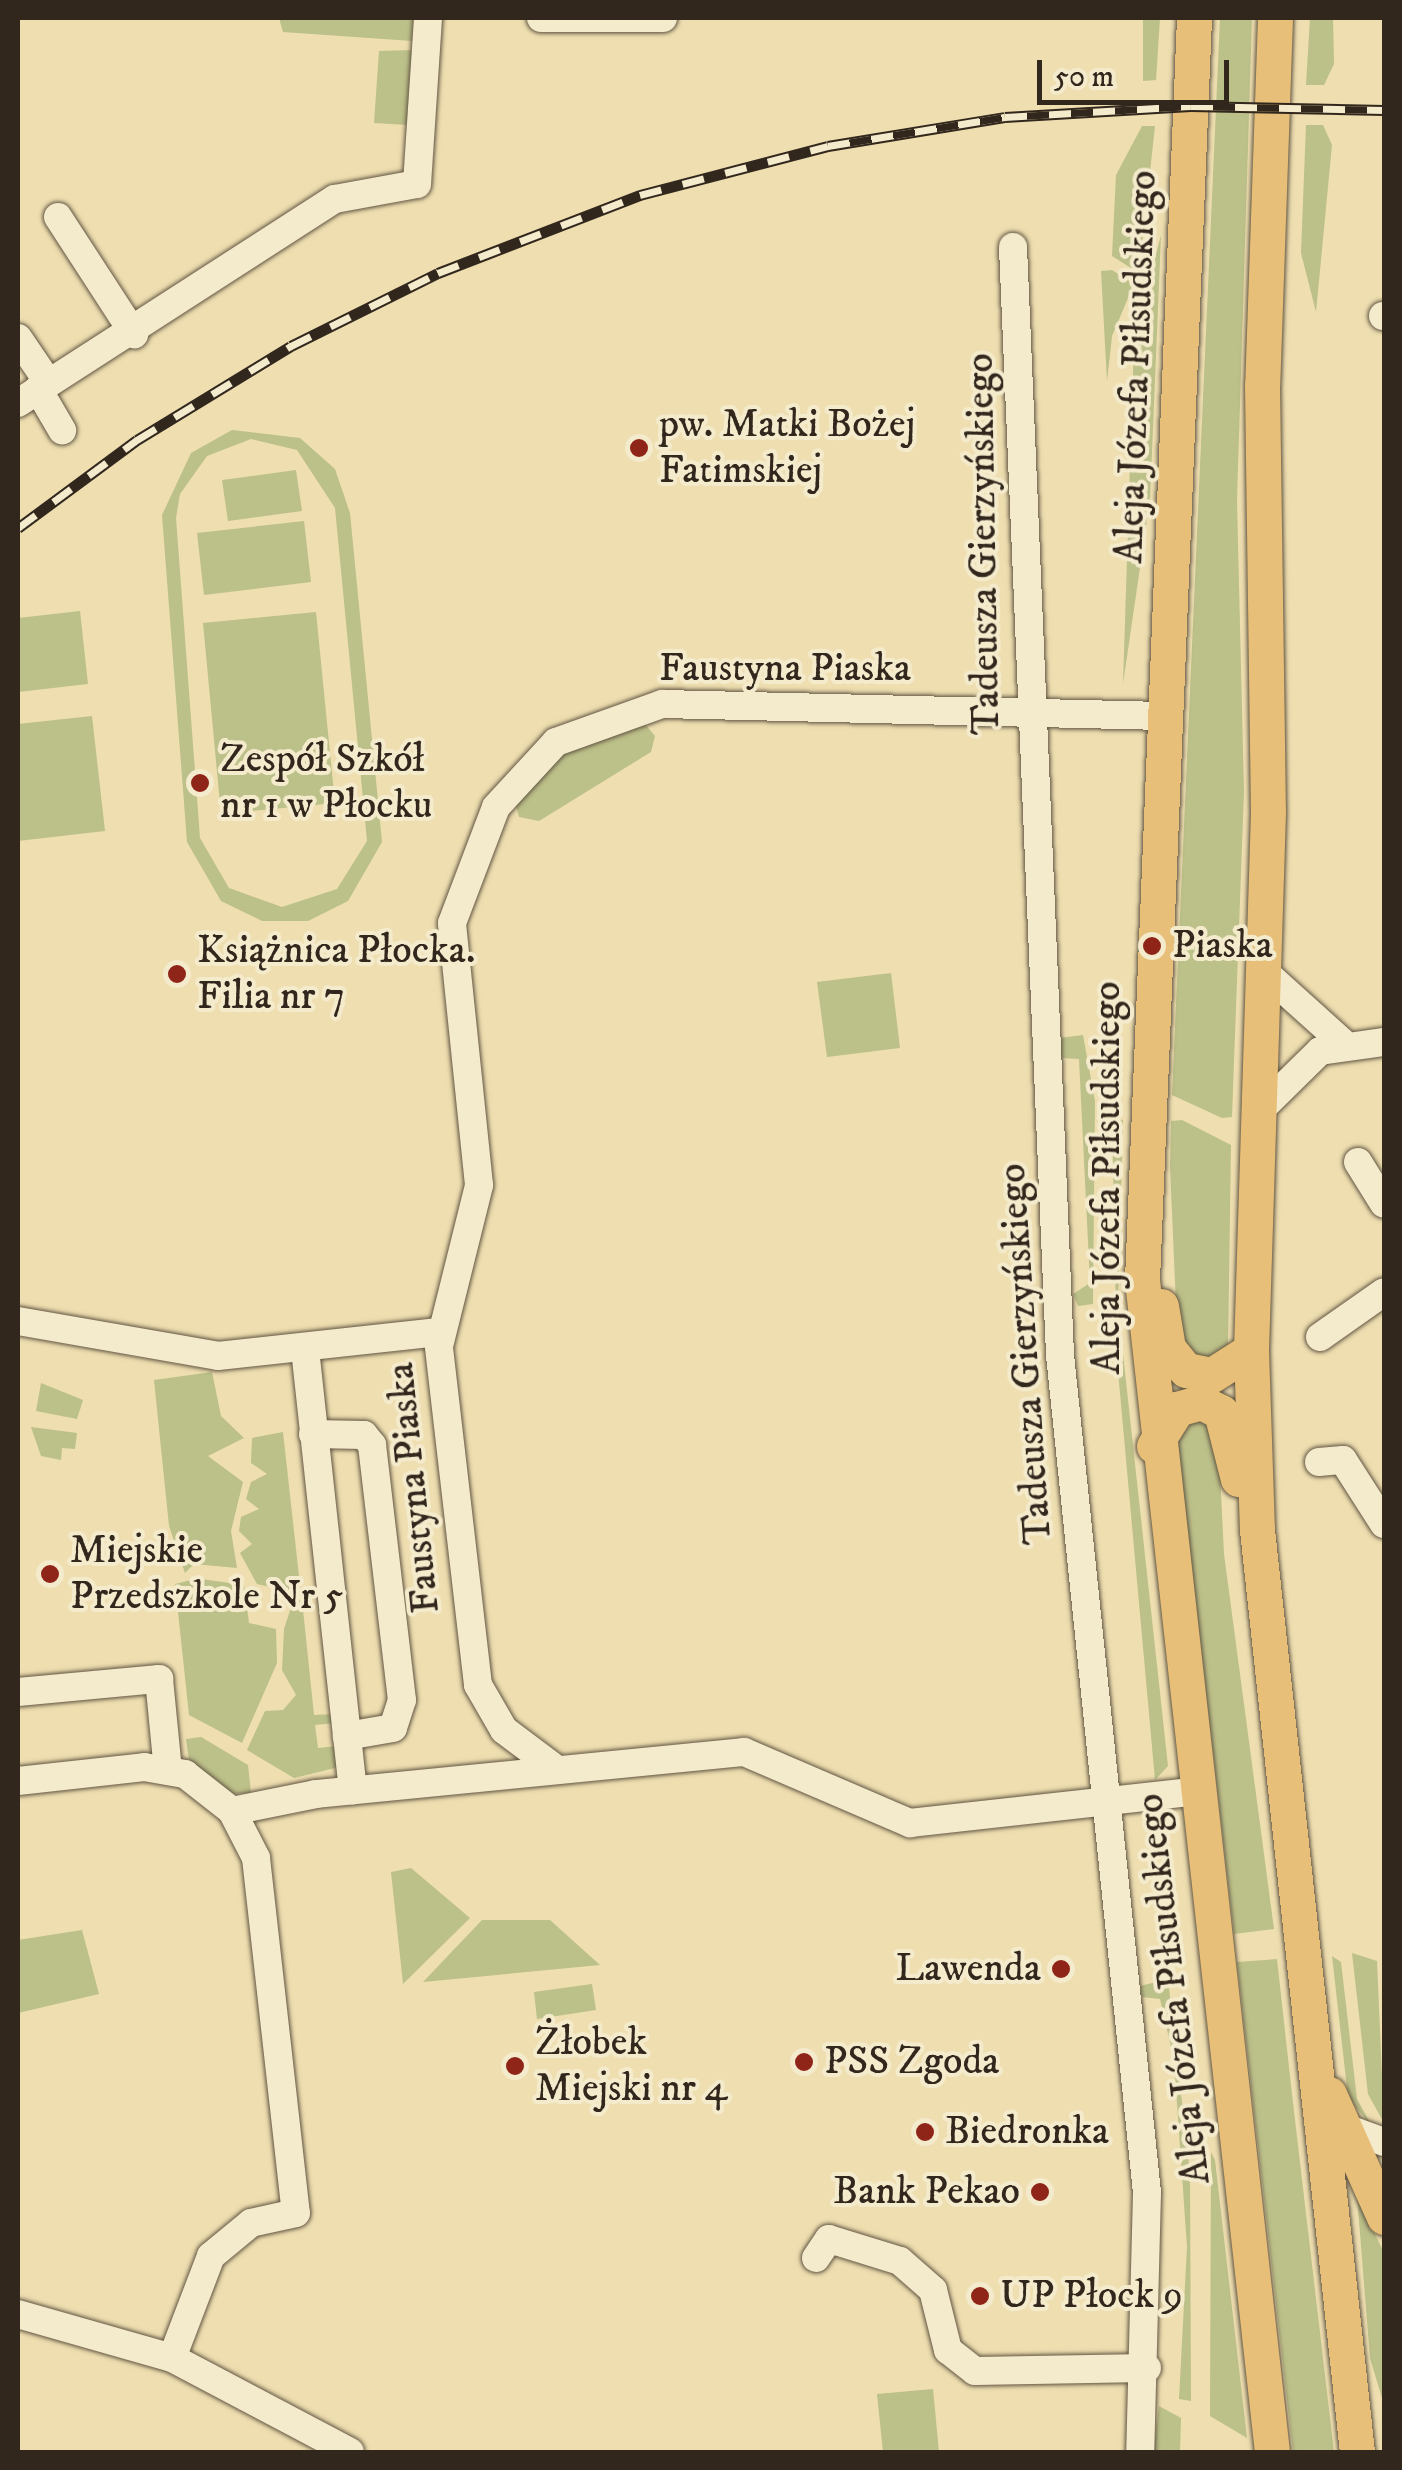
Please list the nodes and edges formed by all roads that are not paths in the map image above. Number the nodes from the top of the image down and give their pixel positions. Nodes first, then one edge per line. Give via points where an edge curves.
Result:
1 (428, 18) edge
2 (542, 18) edge
3 (663, 18) edge
4 (1194, 18) edge
5 (1274, 18) edge
6 (58, 218) dead end
7 (1014, 247) dead end
8 (134, 334) junction
9 (18, 338) edge
10 (34, 391) edge
11 (62, 430) dead end
12 (1028, 716) junction
13 (1164, 716) junction
14 (1261, 970) junction
15 (1342, 1042) junction
16 (1384, 1042) edge
17 (1258, 1112) junction
18 (1358, 1162) dead end
19 (1384, 1204) edge
20 (1144, 1206) junction
21 (1384, 1292) edge
22 (18, 1321) edge
23 (439, 1332) junction
24 (1320, 1338) dead end
25 (305, 1349) junction
26 (1252, 1350) junction
27 (312, 1434) junction
28 (1154, 1446) junction
29 (1319, 1462) dead end
30 (1384, 1524) edge
31 (1260, 1603) junction
32 (18, 1692) edge
33 (347, 1736) junction
34 (556, 1768) junction
35 (168, 1770) junction
36 (18, 1781) edge
37 (353, 1790) junction
38 (1193, 1792) junction
39 (1112, 1800) junction
40 (232, 1811) junction
41 (1310, 2041) junction
42 (1340, 2126) junction
43 (1384, 2142) edge
44 (1384, 2218) edge
45 (816, 2258) dead end
46 (18, 2314) edge
47 (172, 2358) junction
48 (1147, 2368) junction
49 (350, 2452) edge
50 (1140, 2452) edge
51 (1272, 2452) edge
52 (1357, 2452) edge

1 - 8 street via 417,184 336,199
2 - 3 street
4 - 13 main road, Aleja Józefa Piłsudskiego
5 - 14 main road via 1262,386 1268,698
6 - 8 street
7 - 12 street, Tadeusza Gierzyńskiego via 1030,519
8 - 10 street
9 - 10 street
10 - 11 street
12 - 13 street, Faustyna Piaska
12 - 23 street, Faustyna Piaska via 662,704 572,733 523,769 484,828 455,906 478,1196
12 - 39 street, Tadeusza Gierzyńskiego via 1060,1355
13 - 20 main road, Aleja Józefa Piłsudskiego
14 - 15 street
14 - 17 main road
15 - 16 street
15 - 17 street via 1289,1072
17 - 26 main road
18 - 19 street
20 - 26 main road via 1174,1361 1212,1375
20 - 28 main road, Aleja Józefa Piłsudskiego
21 - 24 street
22 - 25 street via 42,1333 218,1356
23 - 25 street
23 - 34 street, Faustyna Piaska via 478,1685 504,1730
25 - 27 street
26 - 31 main road
27 - 33 street
27 - 33 street via 364,1435 372,1445 402,1700 392,1728
28 - 31 main road via 1190,1402 1221,1412
28 - 38 main road, Aleja Józefa Piłsudskiego
29 - 30 street via 1343,1460
31 - 41 main road
32 - 35 street via 160,1679
33 - 37 street
34 - 37 street
34 - 39 street via 753,1752 910,1823
35 - 36 street
35 - 40 street via 196,1778
37 - 40 street
38 - 39 street
38 - 51 main road, Aleja Józefa Piłsudskiego
39 - 48 street, Tadeusza Gierzyńskiego via 1147,2179
40 - 47 street via 259,1874 296,2213 252,2223 211,2256
41 - 42 main road
41 - 52 main road
42 - 43 street
42 - 44 main road
45 - 48 street via 829,2239 900,2261 933,2290 948,2350 975,2371
46 - 47 street
47 - 49 street
48 - 50 street, Tadeusza Gierzyńskiego

